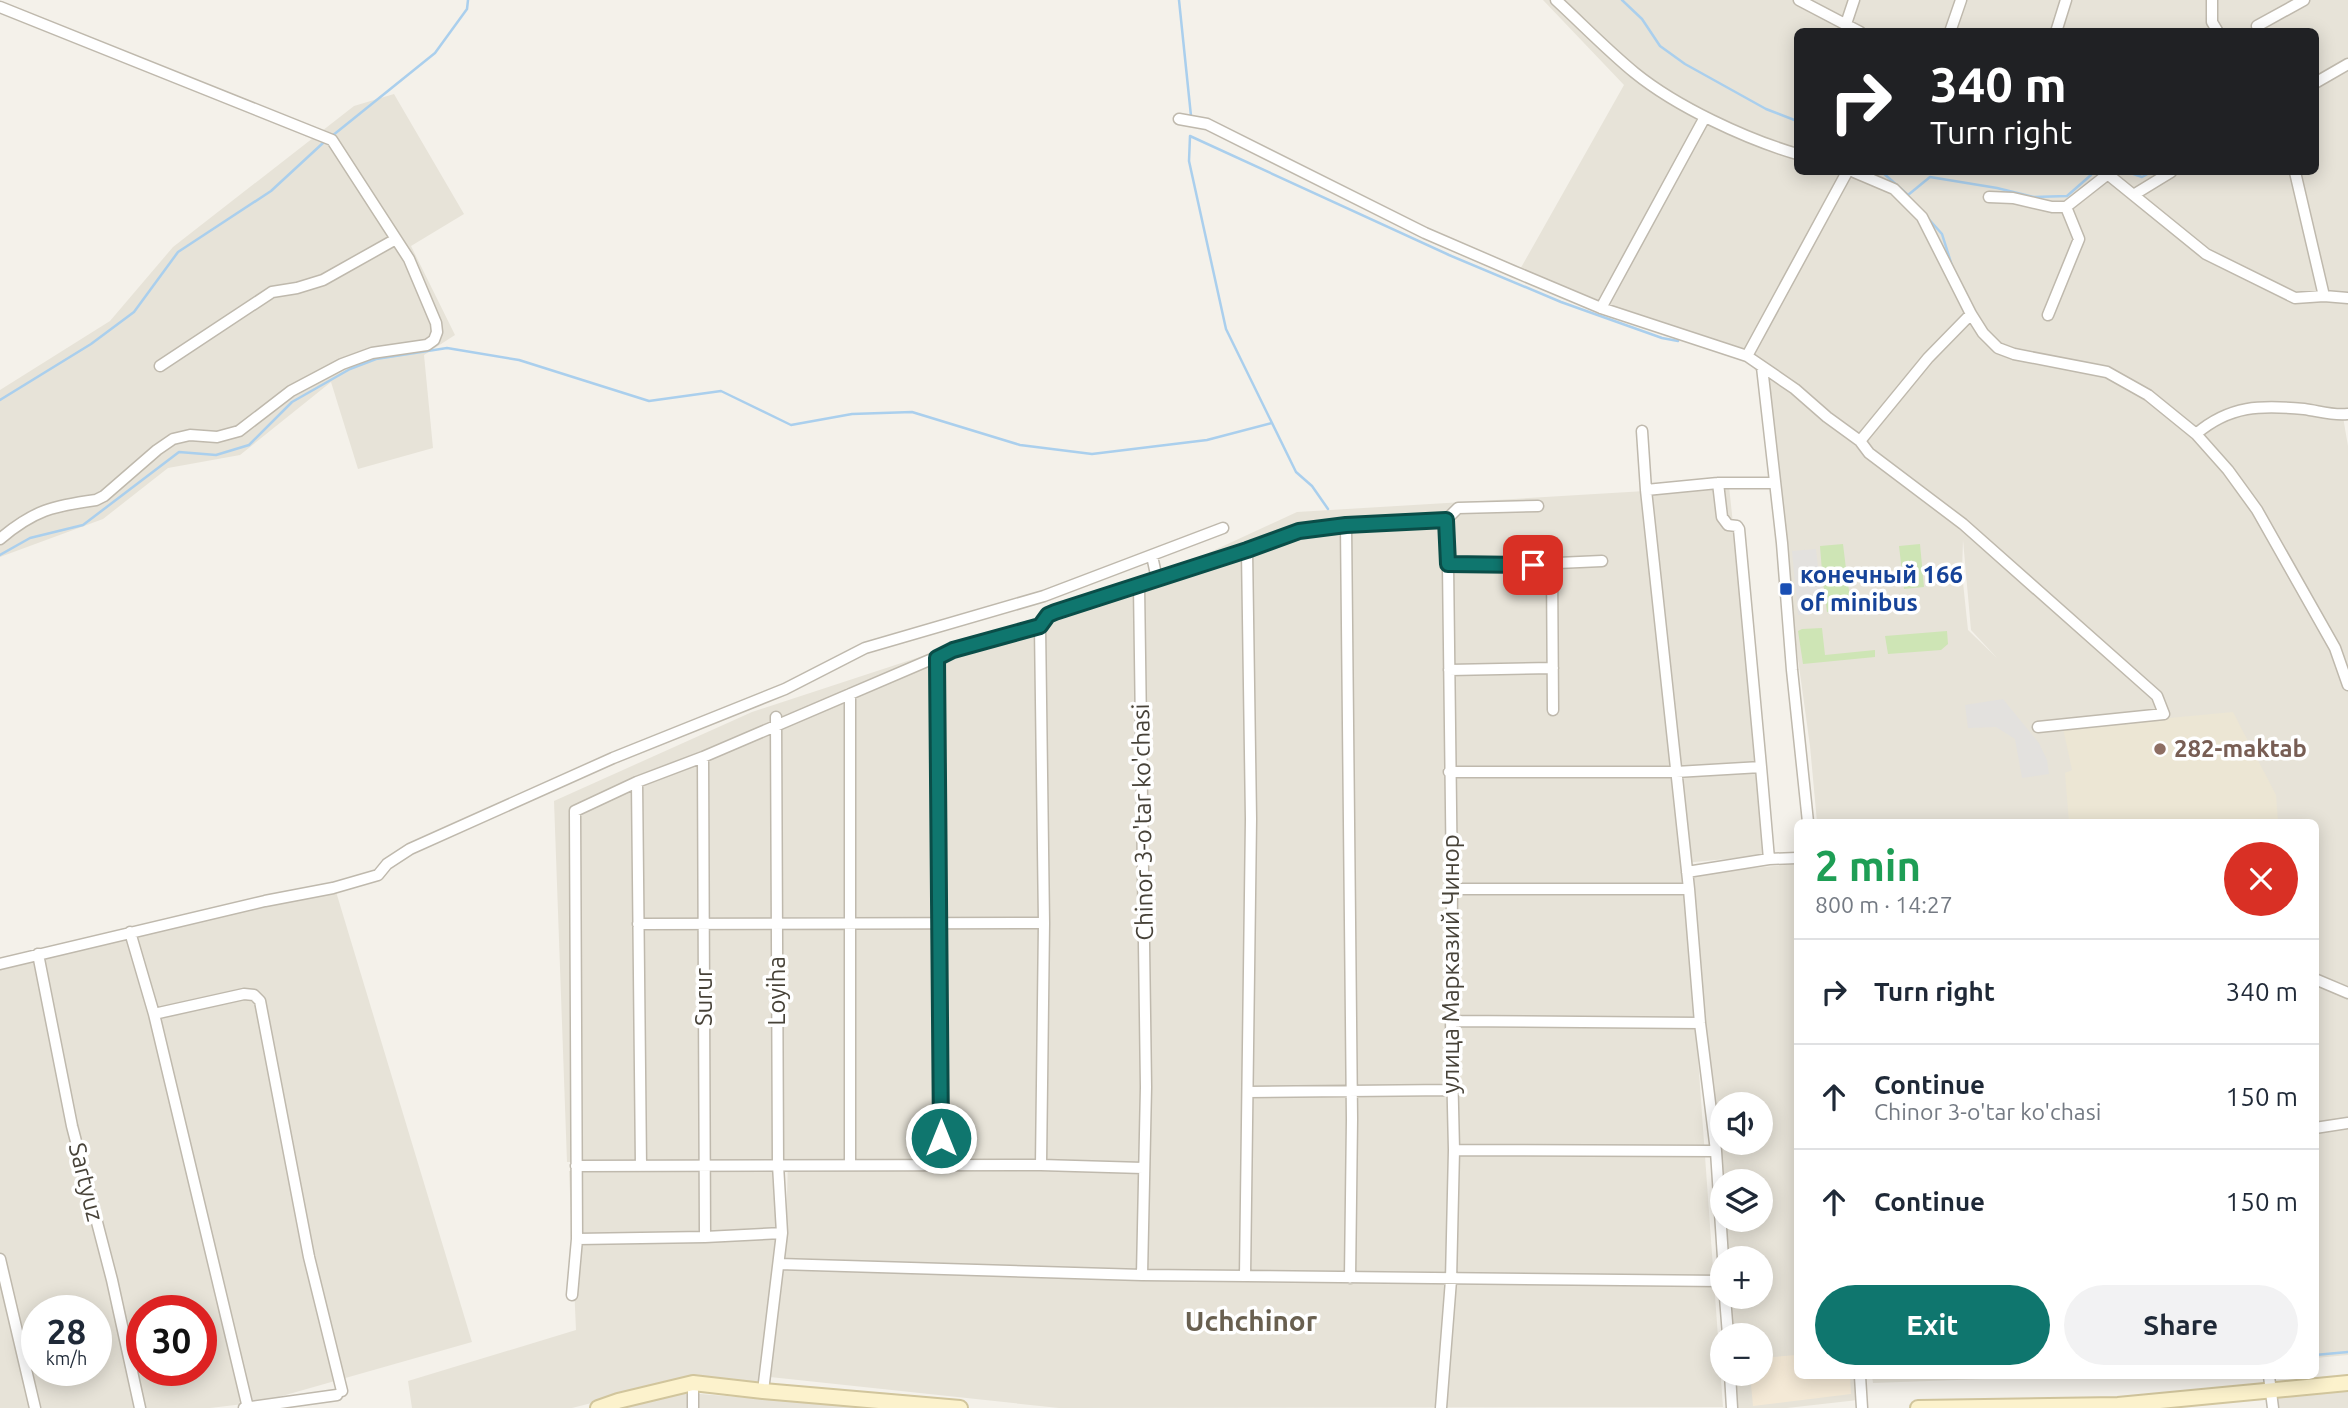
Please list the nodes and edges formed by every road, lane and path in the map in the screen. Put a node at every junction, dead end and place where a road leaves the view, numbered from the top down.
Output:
1 (1556, 0) edge
2 (1799, 0) edge
3 (1854, 0) edge
4 (1961, 0) edge
5 (2066, 0) edge
6 (2212, 0) edge
7 (2304, 0) edge
8 (0, 7) edge
9 (1846, 24) junction
10 (2257, 26) dead end
11 (1853, 28) edge
12 (1951, 28) edge
13 (2057, 28) edge
14 (2216, 28) edge
15 (2348, 64) edge
16 (2319, 81) edge
17 (1705, 117) junction
18 (1179, 120) dead end
19 (1794, 153) edge
20 (1845, 175) edge
21 (1861, 175) edge
22 (2105, 175) edge
23 (2110, 175) edge
24 (2166, 175) edge
25 (2296, 175) edge
26 (2135, 194) junction
27 (1989, 197) dead end
28 (2066, 207) junction
29 (396, 239) junction
30 (2324, 296) junction
31 (2348, 298) edge
32 (1601, 308) junction
33 (1971, 314) junction
34 (2048, 316) dead end
35 (1746, 356) junction
36 (160, 366) dead end
37 (1762, 367) junction
38 (2348, 414) edge
39 (1642, 431) dead end
40 (2196, 434) junction
41 (1860, 441) junction
42 (1718, 483) junction
43 (1774, 483) junction
44 (1646, 487) junction
45 (1538, 506) dead end
46 (1446, 520) junction
47 (1346, 525) junction
48 (1223, 528) dead end
49 (0, 539) edge
50 (1247, 550) junction
51 (1152, 555) junction
52 (1602, 561) dead end
53 (1448, 564) junction
54 (1552, 564) junction
55 (1157, 579) junction
56 (1139, 585) junction
57 (1040, 626) junction
58 (937, 658) junction
59 (1553, 668) junction
60 (1450, 670) junction
61 (2348, 685) edge
62 (850, 694) junction
63 (1553, 710) dead end
64 (776, 721) junction
65 (2038, 727) dead end
66 (703, 757) junction
67 (1761, 767) junction
68 (1449, 772) junction
69 (1676, 772) junction
70 (637, 782) junction
71 (1808, 819) edge
72 (1794, 858) edge
73 (1769, 859) junction
74 (1687, 872) junction
75 (1452, 889) junction
76 (1689, 889) junction
77 (1044, 923) junction
78 (638, 924) junction
79 (704, 924) junction
80 (777, 924) junction
81 (850, 924) junction
82 (939, 924) junction
83 (130, 932) junction
84 (38, 954) junction
85 (0, 964) edge
86 (2319, 981) edge
87 (2348, 993) edge
88 (154, 1014) junction
89 (1451, 1021) junction
90 (1700, 1023) junction
91 (1451, 1090) junction
92 (1248, 1092) junction
93 (1352, 1093) junction
94 (1710, 1103) edge
95 (2348, 1123) edge
96 (2319, 1127) edge
97 (1454, 1150) junction
98 (1710, 1151) edge
99 (1716, 1155) edge
100 (705, 1165) junction
101 (778, 1165) junction
102 (850, 1165) junction
103 (941, 1165) junction
104 (1041, 1165) junction
105 (576, 1166) junction
106 (641, 1166) junction
107 (1143, 1168) junction
108 (782, 1233) junction
109 (705, 1237) junction
110 (577, 1238) junction
111 (1722, 1246) edge
112 (0, 1259) edge
113 (779, 1264) junction
114 (1142, 1275) junction
115 (1245, 1276) junction
116 (1350, 1278) junction
117 (1451, 1280) junction
118 (1710, 1281) edge
119 (572, 1295) dead end
120 (1860, 1379) edge
121 (2269, 1379) edge
122 (693, 1383) junction
123 (2348, 1383) edge
124 (1731, 1386) edge
125 (763, 1391) junction
126 (2271, 1392) junction
127 (820, 1402) edge
128 (868, 1404) edge
129 (910, 1406) edge
130 (35, 1408) edge
131 (140, 1408) edge
132 (246, 1408) edge
133 (598, 1408) edge
134 (693, 1408) edge
135 (960, 1408) edge
136 (1441, 1408) edge
137 (1732, 1408) edge
138 (1862, 1408) edge
139 (1918, 1408) edge
140 (2273, 1408) edge

1 - 17 street
2 - 9 street
3 - 9 street
4 - 12 street
5 - 13 street
6 - 14 street
7 - 10 street
8 - 29 street
9 - 11 street
15 - 16 street
17 - 19 street
17 - 32 street
18 - 32 street
20 - 35 street
21 - 33 street
22 - 28 street
23 - 26 street
24 - 26 street
25 - 30 street
26 - 30 street
27 - 28 street
28 - 34 street
29 - 36 street
29 - 49 street
30 - 31 street
32 - 35 street
33 - 40 street
33 - 41 street
35 - 37 street
37 - 41 street
37 - 43 street
38 - 40 street
39 - 44 street
40 - 61 street
41 - 65 street
42 - 43 street
42 - 44 street
42 - 67 street
43 - 71 street
44 - 69 street
45 - 46 street
46 - 47 street
46 - 53 street, улица Марказий Чинор
47 - 50 street
47 - 93 street
48 - 51 street
50 - 55 street
50 - 92 street
51 - 55 street
51 - 83 street
52 - 54 street
53 - 54 street
53 - 60 street, улица Марказий Чинор
54 - 59 street
55 - 56 street
56 - 57 street
56 - 107 street, Chinor 3-o'tar ko'chasi
57 - 58 street
57 - 77 street
58 - 62 street
58 - 82 street
59 - 60 street
59 - 63 street
60 - 68 street, улица Марказий Чинор
62 - 64 street
62 - 81 street
64 - 66 street
64 - 80 street, Loyiha
66 - 70 street
66 - 79 street, Surur
67 - 69 street
67 - 73 street
68 - 69 street
68 - 75 street, улица Марказий Чинор
69 - 74 street
70 - 78 street
70 - 105 street
72 - 73 street
73 - 74 street
74 - 76 street
75 - 76 street
75 - 89 street, улица Марказий Чинор
76 - 90 street
77 - 82 street
77 - 104 street
78 - 79 street
78 - 106 street
79 - 80 street
79 - 100 street, Surur
80 - 81 street
80 - 101 street, Loyiha
81 - 82 street
81 - 102 street
82 - 103 street
83 - 84 street
83 - 88 street
84 - 85 street
84 - 131 street, Sartyuz
86 - 87 street
88 - 132 street
88 - 132 street
89 - 90 street
89 - 91 street, улица Марказий Чинор
90 - 94 street
91 - 93 street
91 - 97 street, улица Марказий Чинор
92 - 93 street
92 - 115 street
93 - 116 street
95 - 96 street
97 - 98 street
97 - 117 street, улица Марказий Чинор
99 - 111 street
100 - 101 street
100 - 106 street
100 - 109 street, Surur
101 - 102 street
101 - 108 street, Loyiha
102 - 103 street
103 - 104 street
104 - 107 street
105 - 106 street
105 - 110 street
107 - 114 street, Chinor 3-o'tar ko'chasi
108 - 109 street
108 - 113 street, Loyiha
109 - 110 street
110 - 119 street
112 - 130 street
113 - 114 street
113 - 125 street, Loyiha
114 - 115 street
115 - 116 street
116 - 117 street
117 - 118 street
117 - 136 street, улица Марказий Чинор
120 - 138 street
121 - 126 street
122 - 125 main road
122 - 133 main road
122 - 134 street
123 - 126 main road
124 - 137 street
125 - 127 main road
126 - 139 main road
126 - 140 street
127 - 128 main road
128 - 129 main road
129 - 135 main road

